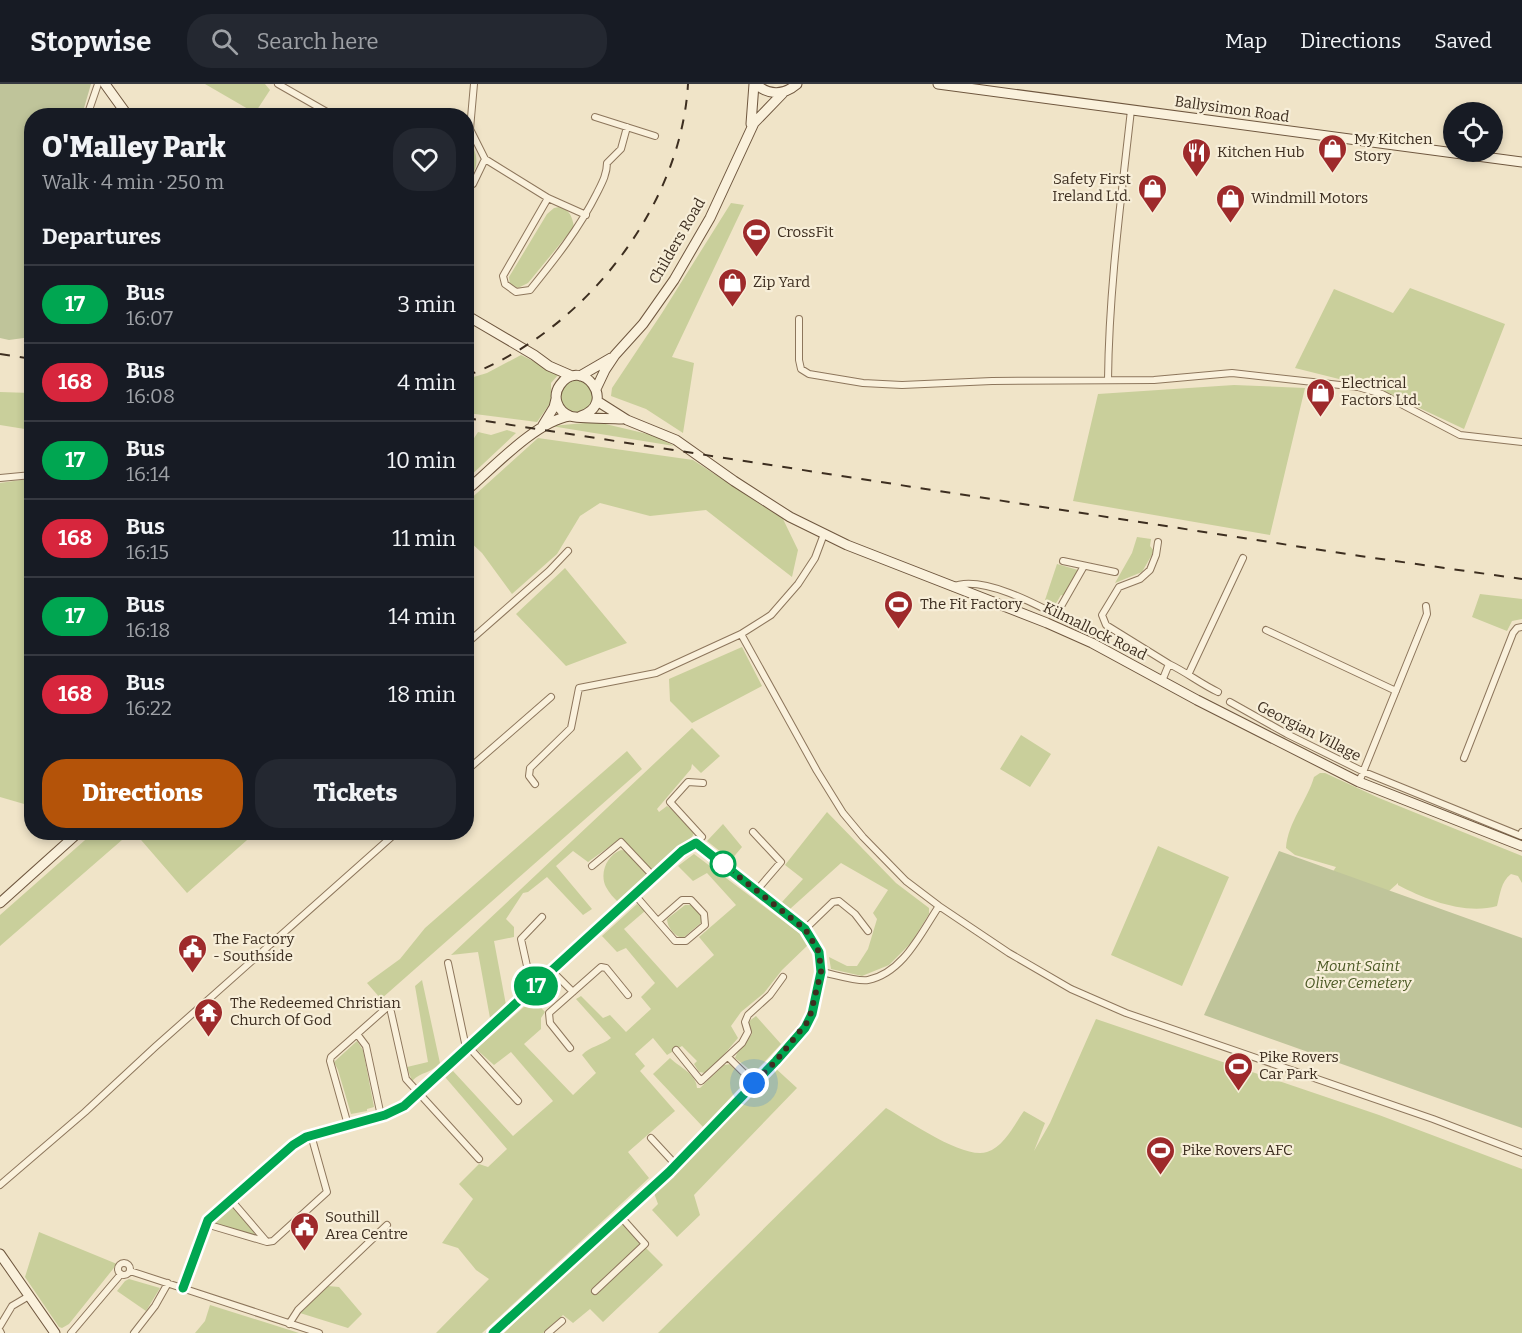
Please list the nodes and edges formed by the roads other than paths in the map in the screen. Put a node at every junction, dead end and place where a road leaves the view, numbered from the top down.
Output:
1 (98, 84) edge
2 (105, 84) edge
3 (278, 84) edge
4 (474, 84) edge
5 (755, 84) edge
6 (797, 84) edge
7 (938, 84) edge
8 (783, 93) junction
9 (90, 108) edge
10 (122, 108) edge
11 (320, 108) edge
12 (471, 108) edge
13 (1131, 110) junction
14 (595, 117) dead end
15 (627, 127) junction
16 (750, 132) junction
17 (655, 136) dead end
18 (474, 140) edge
19 (485, 159) junction
20 (1522, 162) edge
21 (474, 182) edge
22 (548, 198) junction
23 (586, 215) junction
24 (799, 318) dead end
25 (474, 320) edge
26 (615, 355) junction
27 (576, 376) junction
28 (1108, 380) junction
29 (596, 389) junction
30 (556, 399) junction
31 (597, 401) junction
32 (571, 416) junction
33 (582, 416) junction
34 (627, 420) junction
35 (541, 427) junction
36 (1522, 442) edge
37 (24, 476) edge
38 (0, 478) edge
39 (474, 484) edge
40 (824, 534) junction
41 (1158, 542) dead end
42 (568, 551) dead end
43 (1243, 558) dead end
44 (1063, 561) dead end
45 (1084, 567) junction
46 (1115, 572) dead end
47 (951, 587) junction
48 (1010, 593) junction
49 (1005, 606) junction
50 (1426, 606) dead end
51 (1056, 615) junction
52 (1522, 627) edge
53 (1081, 628) dead end
54 (1266, 630) dead end
55 (741, 634) junction
56 (474, 637) edge
57 (1169, 664) junction
58 (1189, 673) junction
59 (1162, 681) junction
60 (1396, 691) junction
61 (1218, 692) dead end
62 (551, 697) dead end
63 (1230, 702) dead end
64 (1284, 738) junction
65 (1464, 758) dead end
66 (474, 764) edge
67 (1362, 777) junction
68 (703, 783) dead end
69 (535, 784) dead end
70 (1433, 806) junction
71 (753, 832) dead end
72 (1522, 835) edge
73 (70, 840) edge
74 (388, 840) edge
75 (696, 843) junction
76 (1522, 846) edge
77 (592, 866) dead end
78 (654, 877) junction
79 (757, 890) junction
80 (635, 895) junction
81 (0, 903) edge
82 (939, 906) junction
83 (542, 917) dead end
84 (658, 921) junction
85 (805, 929) junction
86 (868, 931) dead end
87 (448, 963) dead end
88 (552, 971) junction
89 (821, 972) junction
90 (783, 977) dead end
91 (540, 982) junction
92 (573, 992) junction
93 (628, 995) dead end
94 (392, 1003) dead end
95 (392, 1012) dead end
96 (357, 1034) junction
97 (469, 1048) junction
98 (570, 1048) dead end
99 (676, 1050) dead end
100 (728, 1057) junction
101 (754, 1083) junction
102 (420, 1093) junction
103 (518, 1101) dead end
104 (381, 1116) junction
105 (348, 1125) junction
106 (311, 1136) junction
107 (651, 1138) dead end
108 (1522, 1153) edge
109 (479, 1158) dead end
110 (676, 1165) junction
111 (0, 1185) edge
112 (231, 1200) junction
113 (620, 1216) junction
114 (206, 1224) junction
115 (387, 1225) dead end
116 (267, 1242) junction
117 (0, 1254) edge
118 (130, 1271) junction
119 (121, 1274) junction
120 (168, 1283) junction
121 (183, 1288) junction
122 (595, 1290) dead end
123 (29, 1296) junction
124 (562, 1321) dead end
125 (289, 1324) junction
126 (0, 1326) edge
127 (55, 1333) edge
128 (71, 1333) edge
129 (134, 1333) edge
130 (319, 1333) edge
131 (492, 1333) edge
132 (548, 1333) edge

1 - 9 street
2 - 10 main road
3 - 11 street
4 - 12 street
5 - 8 main road
5 - 16 main road, Childers Road
6 - 8 main road, Childers Road
7 - 13 main road, Ballysimon Road
8 - 16 main road, Childers Road
13 - 20 main road, Ballysimon Road
13 - 28 street
14 - 15 street
15 - 17 street
15 - 23 street
16 - 26 main road, Childers Road
18 - 19 street
19 - 21 street
19 - 22 street
22 - 23 street
22 - 23 street
24 - 28 street
25 - 27 main road
26 - 27 main road, Childers Road
26 - 29 main road, Childers Road
27 - 29 main road
27 - 30 main road
28 - 36 street
29 - 31 main road
30 - 32 main road
30 - 35 main road
31 - 33 main road
31 - 34 main road, Kilmallock Road
32 - 33 main road
32 - 35 main road
33 - 34 main road, Kilmallock Road
34 - 40 main road, Kilmallock Road
35 - 39 main road
37 - 38 street
40 - 47 main road, Kilmallock Road
40 - 55 street
41 - 57 street
42 - 56 street
43 - 58 street
44 - 45 street
45 - 46 street
45 - 51 street
47 - 48 street
47 - 49 main road, Kilmallock Road
48 - 49 street
48 - 51 street
49 - 59 main road, Kilmallock Road
50 - 60 street, Georgian Village
51 - 53 street
52 - 65 street
54 - 60 street
55 - 69 street
55 - 82 street
57 - 58 street
57 - 59 street
58 - 61 street
59 - 64 main road, Kilmallock Road
60 - 67 street, Georgian Village
62 - 66 street
63 - 64 street, Georgian Village
64 - 67 main road, Kilmallock Road
67 - 70 main road, Kilmallock Road
68 - 75 street
70 - 72 street
70 - 76 main road, Kilmallock Road
71 - 79 street
73 - 81 main road
74 - 111 street
75 - 78 street
75 - 79 street
77 - 78 street
78 - 80 street
79 - 85 street
80 - 84 street
80 - 88 street
82 - 89 street
82 - 108 street
83 - 91 street
84 - 84 street
85 - 86 street
85 - 89 street
87 - 97 street
88 - 91 street
88 - 92 street
89 - 101 street
90 - 100 street
91 - 97 street
92 - 93 street
92 - 98 street
94 - 96 street
95 - 102 street
96 - 104 street
96 - 105 street
97 - 102 street
97 - 103 street
99 - 100 street
100 - 101 street
101 - 110 street
102 - 104 street
102 - 109 street
104 - 105 street
105 - 106 street
106 - 112 street
106 - 116 street
107 - 110 street
110 - 113 street
112 - 114 street
112 - 116 street
113 - 122 street
113 - 131 street
114 - 116 street
114 - 121 street
115 - 125 street
117 - 123 main road
118 - 119 street
118 - 119 street
118 - 120 street
119 - 128 street
120 - 121 street
120 - 129 street
121 - 125 street
123 - 126 street
123 - 127 main road
124 - 132 street
125 - 130 street

